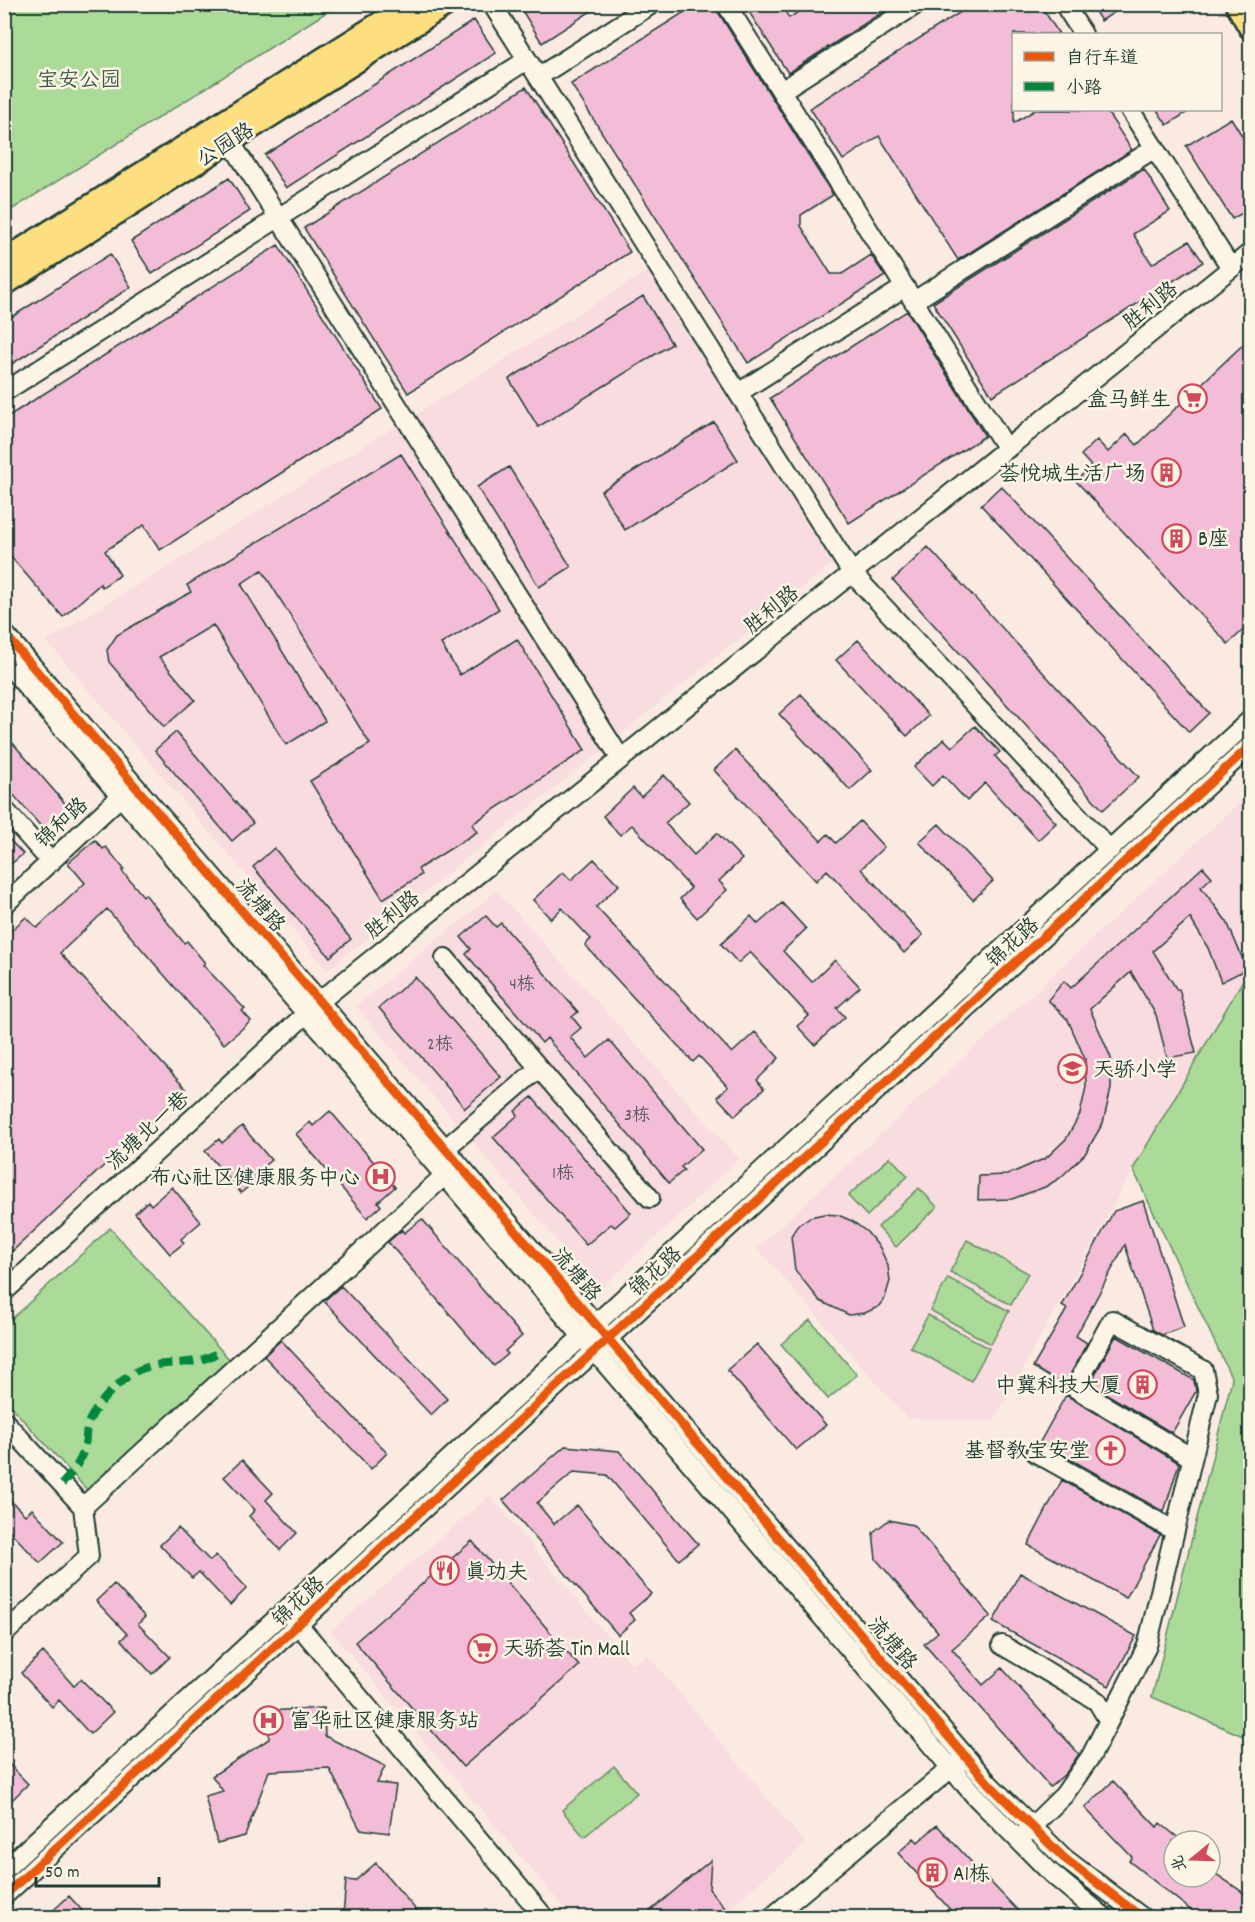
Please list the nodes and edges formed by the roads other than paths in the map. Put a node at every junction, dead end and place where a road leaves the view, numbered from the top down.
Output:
1 (411, 4) edge
2 (446, 4) edge
3 (492, 4) edge
4 (652, 4) edge
5 (726, 4) edge
6 (917, 4) edge
7 (1064, 4) edge
8 (1237, 4) edge
9 (1251, 27) edge
10 (1082, 33) edge
11 (527, 60) junction
12 (538, 77) junction
13 (781, 91) junction
14 (1131, 111) edge
15 (230, 141) junction
16 (1155, 148) junction
17 (279, 218) junction
18 (1251, 252) edge
19 (4, 261) edge
20 (1231, 268) junction
21 (4, 284) edge
22 (909, 294) junction
23 (4, 392) edge
24 (738, 393) junction
25 (1007, 449) junction
26 (852, 573) junction
27 (4, 633) edge
28 (4, 660) edge
29 (1251, 720) edge
30 (1251, 746) edge
31 (621, 759) junction
32 (121, 796) junction
33 (4, 809) edge
34 (1110, 850) junction
35 (51, 862) junction
36 (4, 906) edge
37 (445, 958) dead end
38 (313, 1007) junction
39 (539, 1068) junction
40 (446, 1148) junction
41 (445, 1175) junction
42 (650, 1198) dead end
43 (4, 1292) edge
44 (590, 1330) junction
45 (609, 1338) junction
46 (595, 1351) junction
47 (4, 1421) edge
48 (1036, 1453) dead end
49 (1192, 1458) junction
50 (84, 1507) junction
51 (1175, 1531) junction
52 (286, 1610) junction
53 (299, 1625) junction
54 (4, 1634) edge
55 (1002, 1646) dead end
56 (1109, 1721) junction
57 (965, 1756) junction
58 (951, 1768) junction
59 (1032, 1828) junction
60 (1017, 1840) junction
61 (4, 1870) edge
62 (4, 1896) edge
63 (544, 1917) edge
64 (771, 1917) edge
65 (1105, 1917) edge
66 (1143, 1917) edge

1 - 19 main road, 公园路
2 - 15 main road, 公园路
3 - 11 street
4 - 12 street
5 - 13 street
6 - 13 street
7 - 10 street
8 - 9 main road
11 - 12 street
11 - 17 street
12 - 24 street
13 - 22 street
14 - 16 street
15 - 17 street
15 - 21 main road, 公园路
16 - 20 street
16 - 22 street
17 - 23 street
17 - 31 street
18 - 20 street, 胜利路
20 - 25 street, 胜利路
22 - 24 street
22 - 25 street
24 - 26 street
25 - 26 street, 胜利路
26 - 31 street, 胜利路
26 - 34 street
27 - 38 street, 流塘路
28 - 32 street, 流塘路
29 - 34 street, 锦花路
30 - 45 street, 锦花路
31 - 38 street, 胜利路
32 - 35 street, 锦和路
32 - 38 street, 流塘路
33 - 35 street
34 - 44 street, 锦花路
35 - 36 street, 锦和路
37 - 39 street
38 - 40 street, 流塘路
38 - 41 street, 流塘路
38 - 43 street, 流塘北一巷
39 - 40 street
39 - 42 street
40 - 44 street, 流塘路
41 - 44 street, 流塘路
41 - 50 street
44 - 45 street, 流塘路
44 - 46 street, 流塘路
44 - 52 street, 锦花路
45 - 46 street, 锦花路
45 - 57 street, 流塘路
46 - 53 street, 锦花路
46 - 58 street, 流塘路
47 - 50 street
48 - 51 street
49 - 49 street
49 - 51 street
50 - 54 street
51 - 56 street
52 - 53 street
52 - 61 street, 锦花路
53 - 62 street, 锦花路
53 - 63 street
55 - 56 street
56 - 59 street
57 - 58 street
57 - 59 street, 流塘路
58 - 60 street, 流塘路
58 - 64 street
59 - 60 street
59 - 66 street, 流塘路
60 - 65 street, 流塘路

